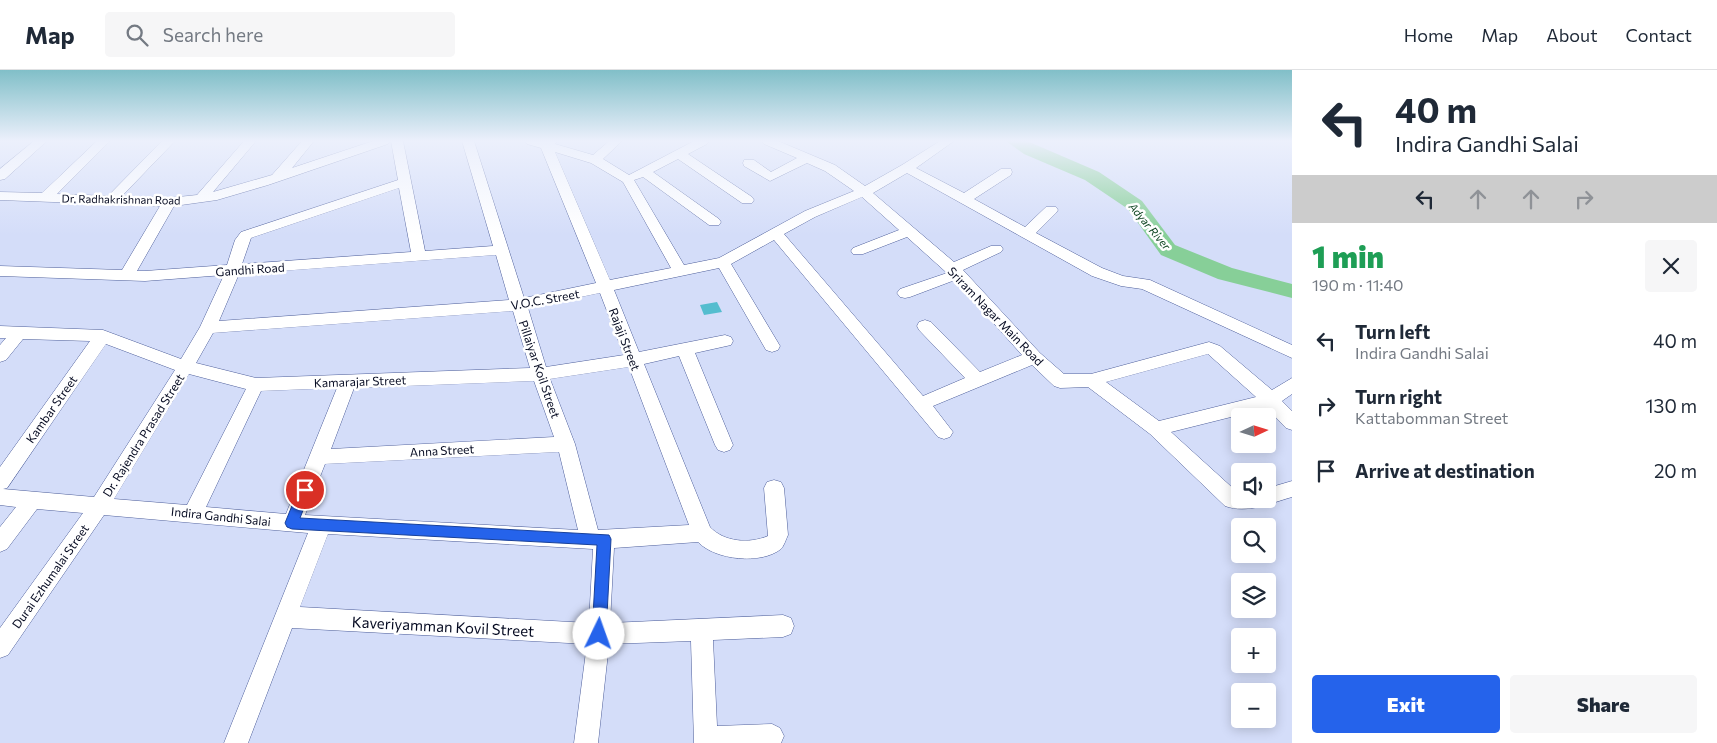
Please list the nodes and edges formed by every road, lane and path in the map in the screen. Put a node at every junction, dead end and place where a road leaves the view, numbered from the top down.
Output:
1 (71, 172) edge
2 (138, 172) edge
3 (223, 172) edge
4 (281, 172) edge
5 (290, 172) edge
6 (403, 172) edge
7 (477, 172) edge
8 (556, 172) edge
9 (615, 172) edge
10 (641, 172) edge
11 (646, 172) edge
12 (707, 172) edge
13 (763, 172) edge
14 (779, 172) edge
15 (836, 172) edge
16 (899, 172) edge
17 (915, 172) edge
18 (1006, 172) dead end
19 (277, 177) junction
20 (628, 180) junction
21 (405, 182) junction
22 (864, 192) junction
23 (0, 196) edge
24 (45, 198) junction
25 (201, 198) junction
26 (964, 199) junction
27 (111, 200) junction
28 (747, 200) dead end
29 (169, 202) junction
30 (1051, 210) dead end
31 (714, 222) dead end
32 (775, 232) junction
33 (908, 232) junction
34 (1026, 234) junction
35 (996, 249) dead end
36 (500, 250) junction
37 (858, 251) dead end
38 (419, 256) junction
39 (723, 262) junction
40 (0, 271) edge
41 (233, 271) junction
42 (955, 271) junction
43 (681, 272) junction
44 (127, 275) junction
45 (606, 288) junction
46 (905, 293) dead end
47 (518, 305) junction
48 (925, 326) dead end
49 (208, 328) junction
50 (0, 332) edge
51 (18, 334) junction
52 (103, 336) junction
53 (725, 341) dead end
54 (772, 346) dead end
55 (685, 350) junction
56 (1292, 352) edge
57 (0, 356) edge
58 (1034, 357) junction
59 (633, 360) junction
60 (186, 367) junction
61 (540, 374) junction
62 (978, 380) junction
63 (1091, 380) junction
64 (348, 382) junction
65 (256, 385) junction
66 (1292, 385) edge
67 (1271, 400) junction
68 (921, 404) junction
69 (1292, 423) edge
70 (1156, 429) junction
71 (944, 432) dead end
72 (566, 444) junction
73 (724, 446) dead end
74 (318, 457) junction
75 (0, 482) edge
76 (774, 488) dead end
77 (1292, 489) edge
78 (1276, 494) edge
79 (0, 497) edge
80 (1231, 499) edge
81 (32, 501) junction
82 (100, 504) junction
83 (194, 513) junction
84 (292, 523) junction
85 (321, 525) junction
86 (702, 533) junction
87 (598, 540) junction
88 (0, 543) edge
89 (286, 617) junction
90 (783, 626) dead end
91 (702, 628) junction
92 (599, 634) junction
93 (0, 647) edge
94 (772, 736) dead end
95 (706, 740) edge
96 (236, 743) edge
97 (586, 743) edge

1 - 24 street
2 - 27 street
3 - 25 street
4 - 19 street
5 - 19 street, Dr. Radhakrishnan Road
6 - 21 street
7 - 36 street, Pillaiyar Koil Street
8 - 45 street, Rajaji Street
9 - 20 street
10 - 20 street
11 - 31 street
12 - 28 street
13 - 14 street
15 - 22 street, Sriram Nagar Main Road
16 - 22 street, V.O.C. Street
17 - 26 street
18 - 26 street
19 - 25 street, Dr. Radhakrishnan Road
20 - 43 street
21 - 38 street
21 - 41 street, Dr. Rajendra Prasad Street
22 - 32 street, V.O.C. Street
22 - 33 street, Sriram Nagar Main Road
23 - 24 street, Dr. Radhakrishnan Road
24 - 27 street, Dr. Radhakrishnan Road
25 - 29 street, Dr. Radhakrishnan Road
26 - 34 street
27 - 29 street, Dr. Radhakrishnan Road
29 - 44 street
30 - 34 street
32 - 39 street, V.O.C. Street
32 - 68 street
33 - 37 street
33 - 42 street, Sriram Nagar Main Road
34 - 56 street
35 - 42 street
36 - 38 street, Gandhi Road
36 - 47 street, Pillaiyar Koil Street
38 - 41 street, Gandhi Road
39 - 43 street, V.O.C. Street
39 - 54 street
40 - 44 street, Gandhi Road
41 - 44 street, Gandhi Road
41 - 49 street, Dr. Rajendra Prasad Street
42 - 46 street
42 - 58 street, Sriram Nagar Main Road
43 - 45 street, V.O.C. Street
45 - 47 street, V.O.C. Street
45 - 59 street, Rajaji Street
47 - 49 street, V.O.C. Street
47 - 61 street, Pillaiyar Koil Street
48 - 62 street
49 - 60 street, Dr. Rajendra Prasad Street
50 - 51 street, Kamarajar Street
51 - 52 street, Kamarajar Street
51 - 57 street
52 - 60 street, Kamarajar Street
52 - 75 street, Kambar Street
53 - 55 street, Kamarajar Street
55 - 59 street, Kamarajar Street
55 - 73 street
58 - 62 street
58 - 63 street, Sriram Nagar Main Road
59 - 61 street, Kamarajar Street
59 - 86 street, Rajaji Street
60 - 65 street, Kamarajar Street
60 - 82 street, Dr. Rajendra Prasad Street
61 - 64 street, Kamarajar Street
61 - 72 street, Pillaiyar Koil Street
62 - 68 street
63 - 67 street
63 - 70 street
64 - 65 street, Kamarajar Street
64 - 74 street
65 - 83 street
66 - 67 street
67 - 69 street
67 - 70 street
68 - 71 street
70 - 80 street
72 - 74 street, Anna Street
72 - 87 street, Pillaiyar Koil Street
74 - 84 street
76 - 86 street
77 - 78 street
79 - 81 street, Indira Gandhi Salai
81 - 82 street, Indira Gandhi Salai
81 - 88 street
82 - 83 street, Indira Gandhi Salai
82 - 93 street, Durai Ezhumalai Street
83 - 84 street, Indira Gandhi Salai
84 - 85 street, Indira Gandhi Salai
85 - 87 street, Indira Gandhi Salai
85 - 89 street
86 - 87 street, Indira Gandhi Salai
87 - 92 street, Pillaiyar Koil Street
89 - 92 street, Kaveriyamman Kovil Street
89 - 96 street
90 - 91 street, Kaveriyamman Kovil Street
91 - 92 street, Kaveriyamman Kovil Street
91 - 95 street
92 - 97 street, Pillaiyar Koil Street
94 - 95 street

